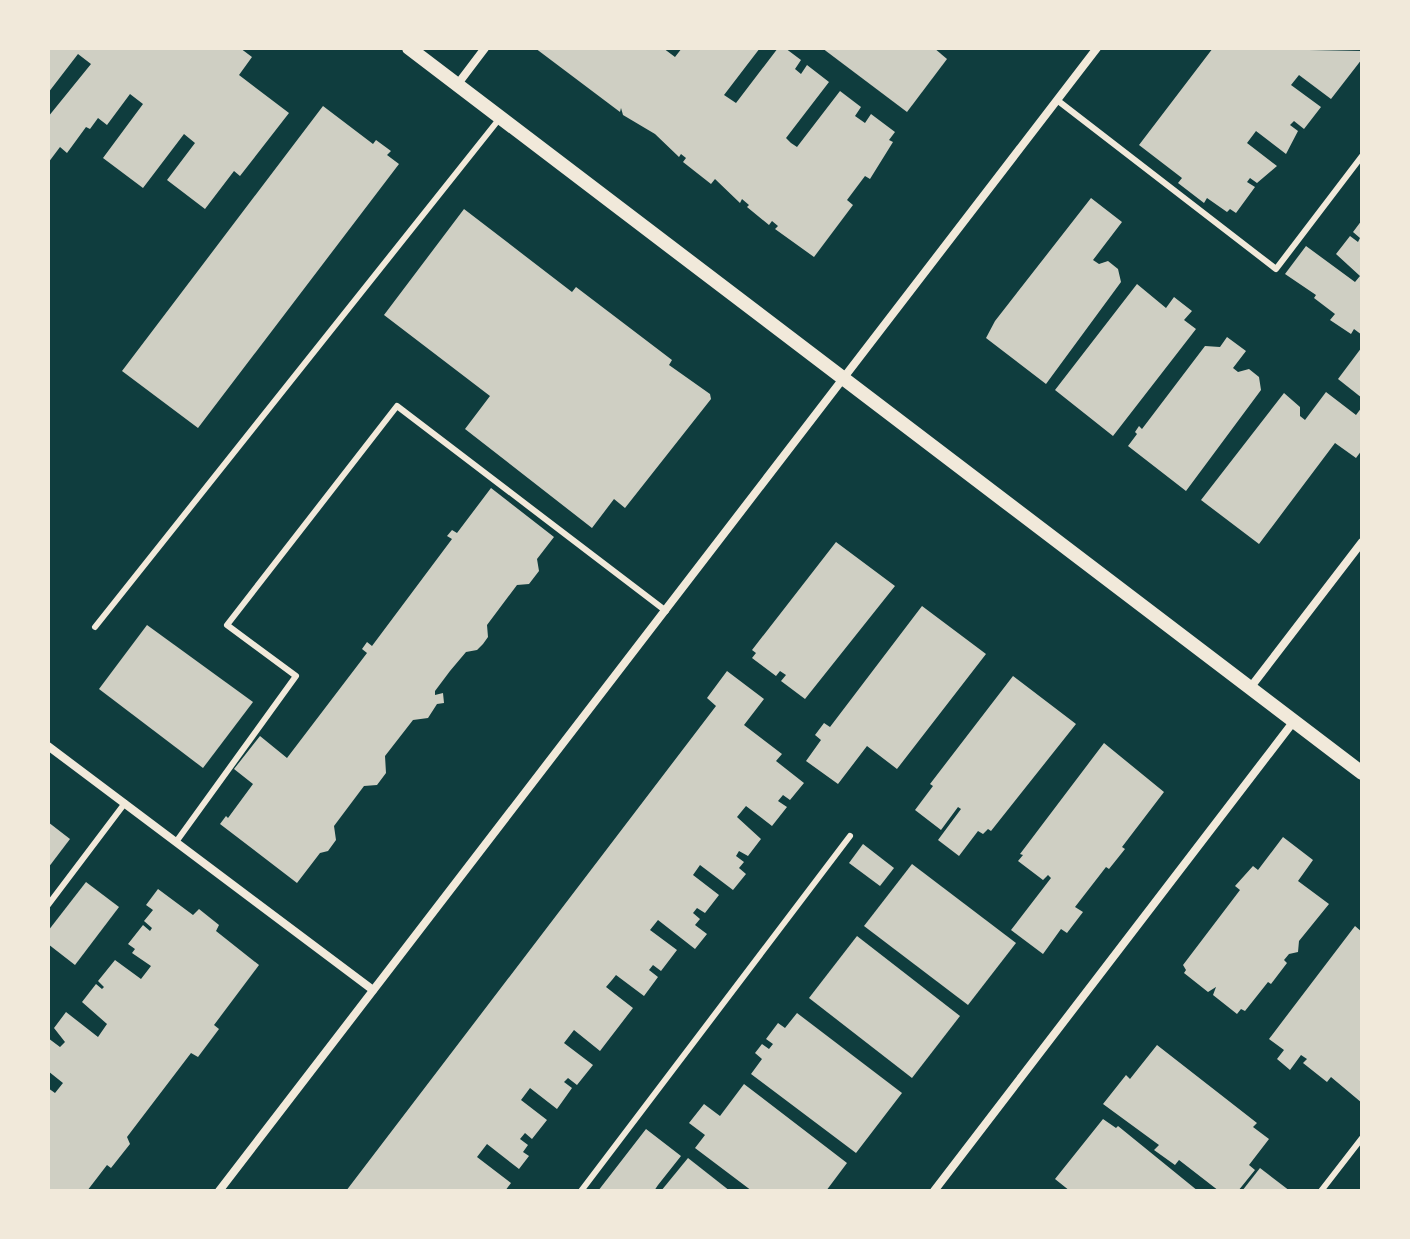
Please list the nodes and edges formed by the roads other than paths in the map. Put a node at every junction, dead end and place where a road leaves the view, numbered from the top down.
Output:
1 (409, 48) edge
2 (485, 48) edge
3 (1097, 48) edge
4 (456, 85) junction
5 (1057, 100) junction
6 (500, 118) junction
7 (1362, 156) edge
8 (844, 380) junction
9 (1362, 542) edge
10 (666, 611) junction
11 (95, 627) dead end
12 (1250, 688) junction
13 (1294, 721) junction
14 (48, 746) edge
15 (1362, 773) edge
16 (125, 803) junction
17 (850, 836) dead end
18 (176, 842) junction
19 (48, 905) edge
20 (373, 990) junction
21 (1362, 1138) edge
22 (219, 1191) edge
23 (581, 1191) edge
24 (934, 1191) edge
25 (1321, 1191) edge

1 - 4 street
2 - 4 street
3 - 5 street
4 - 6 street
5 - 7 lane
5 - 8 street
6 - 8 street
6 - 11 lane
8 - 10 street
8 - 12 street
9 - 12 street
10 - 18 lane
10 - 20 street
12 - 13 street
13 - 15 street
13 - 24 street
14 - 16 street
16 - 18 street
16 - 19 lane
17 - 23 lane
18 - 20 street
20 - 22 street
21 - 25 lane

